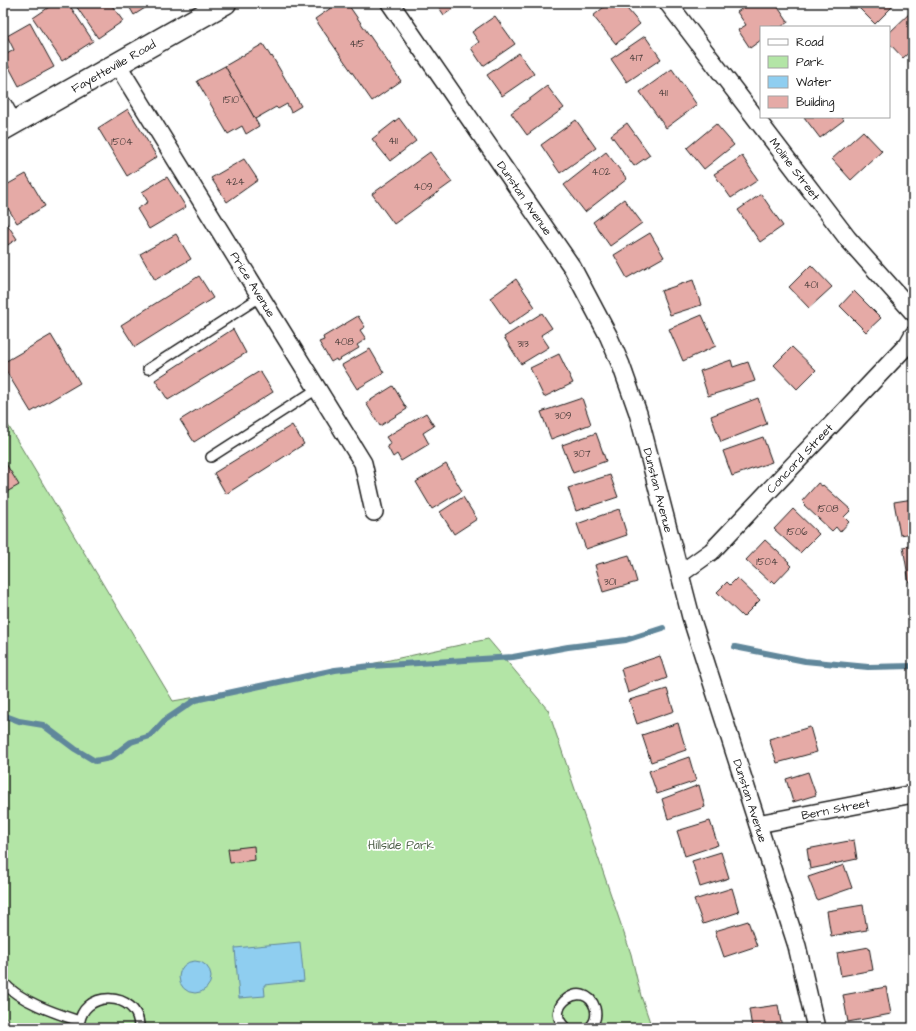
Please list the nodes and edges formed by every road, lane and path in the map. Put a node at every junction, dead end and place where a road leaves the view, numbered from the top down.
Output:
1 (225, 3) edge
2 (390, 3) edge
3 (668, 3) edge
4 (116, 64) junction
5 (6, 119) edge
6 (260, 297) junction
7 (913, 312) edge
8 (913, 335) edge
9 (148, 369) dead end
10 (317, 389) junction
11 (211, 457) dead end
12 (374, 512) dead end
13 (680, 574) junction
14 (913, 794) edge
15 (758, 824) junction
16 (3, 982) edge
17 (79, 1025) edge
18 (592, 1027) edge
19 (139, 1028) edge
20 (566, 1028) edge
21 (816, 1028) edge

1 - 4 main road, Fayetteville Road
2 - 13 street, Dunstan Avenue
3 - 7 street, Moline Street
4 - 5 main road, Fayetteville Road
4 - 6 street, Price Avenue
6 - 9 lane
6 - 10 street, Price Avenue
8 - 13 street, Concord Street
10 - 11 lane
10 - 12 street, Price Avenue
13 - 15 street, Dunstan Avenue
14 - 15 street, Bern Street
15 - 21 street, Dunstan Avenue
16 - 17 lane
17 - 19 lane
18 - 20 lane

